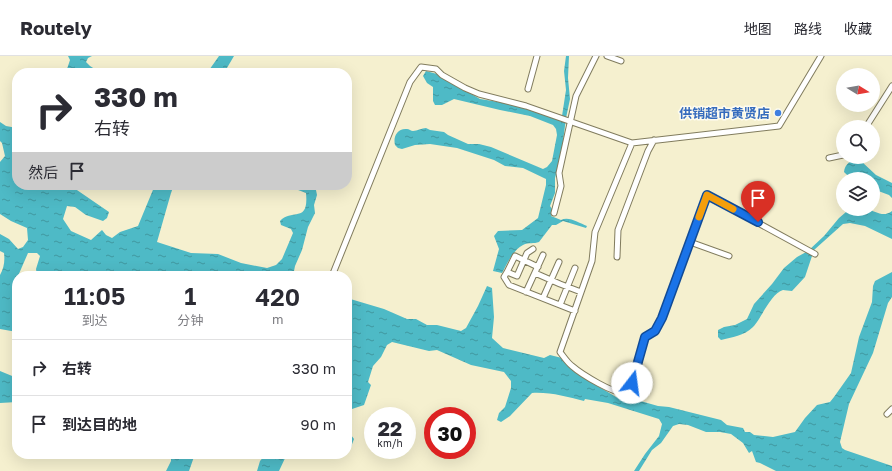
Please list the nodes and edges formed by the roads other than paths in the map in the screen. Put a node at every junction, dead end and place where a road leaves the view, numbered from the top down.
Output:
1 (537, 56) edge
2 (596, 56) edge
3 (607, 56) edge
4 (821, 56) edge
5 (621, 61) dead end
6 (892, 86) edge
7 (528, 89) dead end
8 (870, 120) edge
9 (569, 121) junction
10 (654, 140) junction
11 (632, 142) junction
12 (836, 156) edge
13 (829, 158) dead end
14 (554, 214) dead end
15 (690, 242) junction
16 (533, 249) dead end
17 (814, 254) dead end
18 (543, 255) dead end
19 (617, 256) dead end
20 (729, 256) dead end
21 (524, 260) junction
22 (559, 262) dead end
23 (538, 267) junction
24 (575, 268) dead end
25 (334, 271) edge
26 (507, 272) junction
27 (535, 273) junction
28 (551, 280) junction
29 (567, 287) junction
30 (526, 292) junction
31 (582, 292) junction
32 (543, 298) junction
33 (560, 305) junction
34 (575, 311) junction
35 (892, 409) edge
36 (887, 414) dead end

1 - 7 street
2 - 9 street
3 - 5 street
4 - 10 street
6 - 8 street
9 - 11 street
9 - 14 street
9 - 25 street
10 - 11 street
10 - 19 street
11 - 31 street
12 - 13 street
15 - 17 street
15 - 20 street
15 - 34 street
16 - 21 street
18 - 23 street
21 - 23 street
21 - 26 street
21 - 26 street
22 - 28 street
23 - 27 street
24 - 29 street
26 - 30 street
27 - 28 street
27 - 30 street
28 - 29 street
28 - 32 street
29 - 31 street
29 - 33 street
30 - 32 street
31 - 34 street
32 - 33 street
33 - 34 street
35 - 36 street

